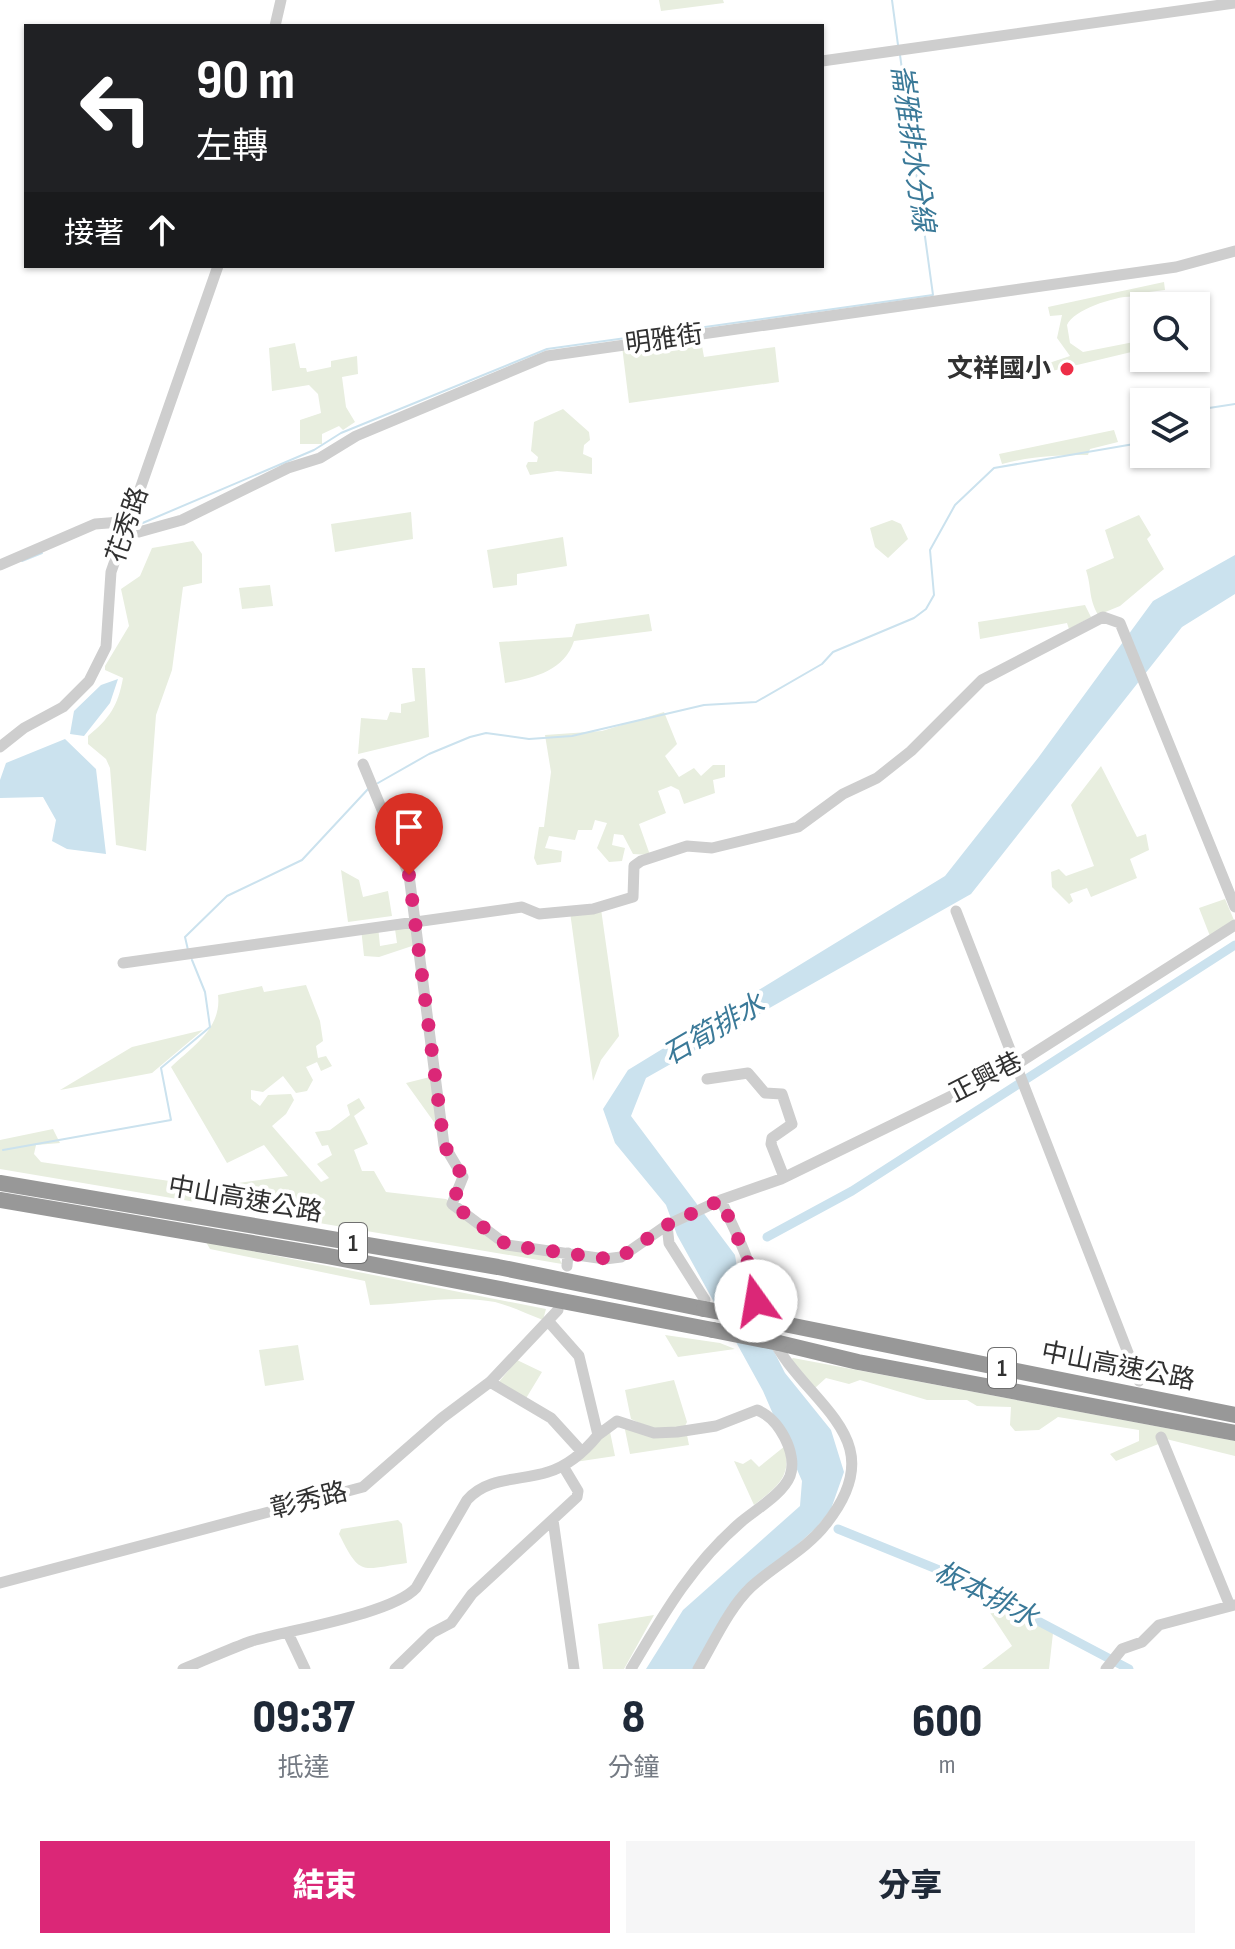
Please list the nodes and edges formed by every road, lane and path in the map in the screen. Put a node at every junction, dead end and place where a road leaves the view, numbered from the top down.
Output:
1 (281, 0) edge
2 (1235, 3) edge
3 (275, 24) edge
4 (824, 61) edge
5 (1235, 251) edge
6 (217, 268) edge
7 (125, 526) junction
8 (0, 565) edge
9 (0, 747) edge
10 (363, 764) dead end
11 (1235, 907) edge
12 (956, 911) dead end
13 (415, 920) junction
14 (1235, 925) edge
15 (123, 963) dead end
16 (1017, 1064) junction
17 (707, 1079) dead end
18 (784, 1177) junction
19 (0, 1183) edge
20 (0, 1200) edge
21 (721, 1200) junction
22 (667, 1225) junction
23 (705, 1304) junction
24 (558, 1310) dead end
25 (549, 1322) junction
26 (1139, 1381) dead end
27 (490, 1382) junction
28 (1235, 1415) edge
29 (1235, 1433) edge
30 (598, 1435) junction
31 (1161, 1437) dead end
32 (582, 1452) junction
33 (563, 1466) junction
34 (553, 1520) junction
35 (0, 1583) edge
36 (1232, 1605) edge
37 (288, 1633) junction
38 (1107, 1667) edge
39 (183, 1669) edge
40 (305, 1669) edge
41 (395, 1669) edge
42 (574, 1669) edge
43 (631, 1669) edge
44 (698, 1669) edge

1 - 3 street
2 - 4 street
5 - 7 street, 明雅街
6 - 7 street, 花秀路
7 - 8 street, 明雅街
7 - 9 street, 花秀路
10 - 13 street
11 - 13 street
12 - 16 street
13 - 15 street
13 - 22 street, 正興巷
14 - 16 street, 正興巷
16 - 18 street, 正興巷
16 - 26 street
17 - 18 street
18 - 21 street, 正興巷
19 - 23 highway, 中山高速公路 / 1
20 - 29 highway, 中山高速公路 / 1, bridge
21 - 22 street, 正興巷
21 - 44 street
22 - 23 street
23 - 28 highway, 中山高速公路 / 1, bridge
24 - 25 street, 彰秀路
25 - 27 street, 彰秀路
25 - 30 street
27 - 32 street
27 - 35 street, 彰秀路
30 - 32 street
30 - 43 street
31 - 36 street
32 - 33 street
33 - 34 street
33 - 37 street
34 - 41 street
34 - 42 street
36 - 38 street
37 - 39 street
37 - 40 street

